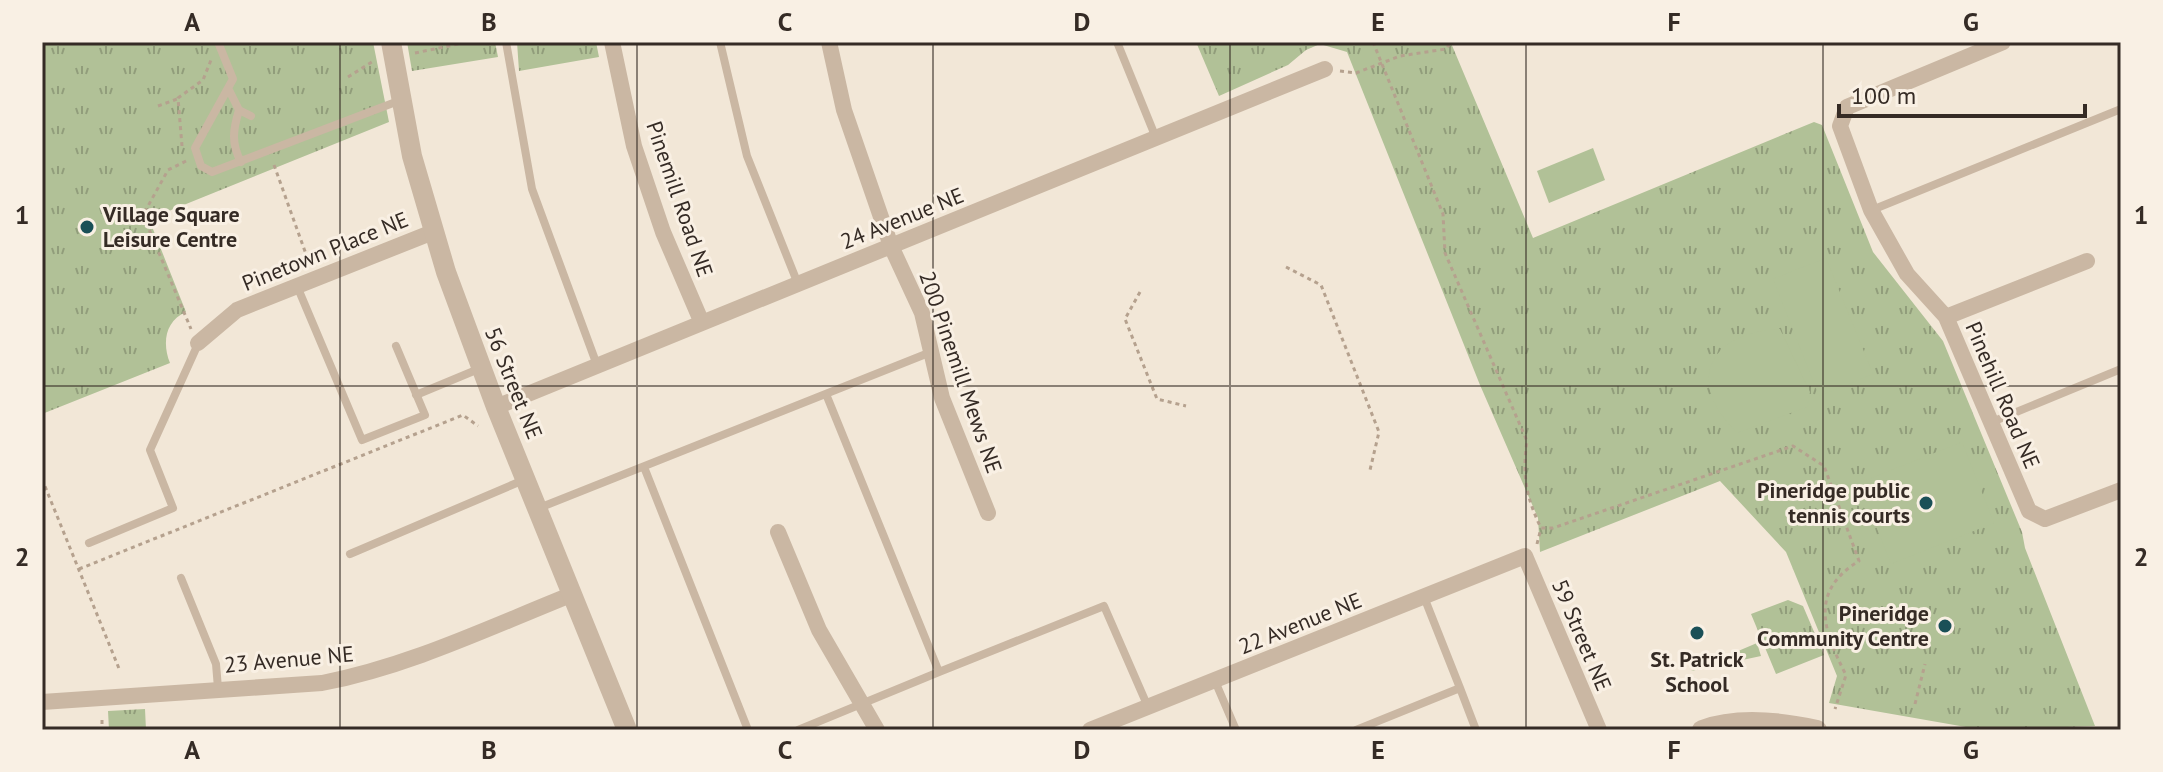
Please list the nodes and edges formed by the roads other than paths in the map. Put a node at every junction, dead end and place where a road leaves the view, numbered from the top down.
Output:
1 (218, 42) edge
2 (391, 42) edge
3 (506, 42) edge
4 (612, 42) edge
5 (720, 42) edge
6 (829, 42) edge
7 (1117, 42) edge
8 (2003, 42) edge
9 (1325, 69) road end
10 (228, 88) junction
11 (401, 99) junction
12 (2121, 109) edge
13 (239, 110) junction
14 (251, 116) dead end
15 (1156, 138) junction
16 (241, 162) junction
17 (1871, 210) junction
18 (433, 232) junction
19 (891, 246) junction
20 (2087, 261) dead end
21 (798, 284) junction
22 (297, 285) junction
23 (1946, 317) junction
24 (702, 323) junction
25 (198, 343) joint
26 (396, 346) dead end
27 (933, 351) junction
28 (597, 365) junction
29 (481, 368) junction
30 (2121, 369) edge
31 (826, 394) junction
32 (416, 395) junction
33 (496, 407) junction
34 (1992, 422) junction
35 (644, 467) junction
36 (527, 479) junction
37 (2121, 490) edge
38 (538, 508) junction
39 (988, 513) dead end
40 (778, 532) dead end
41 (89, 543) dead end
42 (350, 554) dead end
43 (1525, 556) joint
44 (181, 578) dead end
45 (573, 594) junction
46 (1424, 597) junction
47 (939, 672) junction
48 (1215, 681) junction
49 (218, 688) junction
50 (1460, 688) junction
51 (42, 702) edge
52 (861, 704) junction
53 (1148, 707) junction
54 (627, 730) edge
55 (748, 730) edge
56 (798, 730) edge
57 (877, 730) edge
58 (1090, 730) edge
59 (1236, 730) edge
60 (1356, 730) edge
61 (1476, 730) edge
62 (1599, 730) edge
63 (1702, 730) edge
64 (1817, 730) edge

1 - 10 lane
2 - 11 street, 56 Street NE
3 - 28 lane
4 - 24 street, Pinemill Road NE
5 - 21 lane
6 - 19 street, 200 Pinemill Mews NE
7 - 15 lane
8 - 17 street, Pinehill Road NE
9 - 15 street, 24 Avenue NE
10 - 13 lane
10 - 16 lane
11 - 16 lane
11 - 18 street, 56 Street NE
12 - 17 lane
13 - 14 lane
13 - 16 lane
15 - 19 street, 24 Avenue NE
17 - 23 street, Pinehill Road NE
18 - 22 street, Pinetown Place NE
18 - 29 street, 56 Street NE
19 - 21 street, 24 Avenue NE
19 - 27 street, 200 Pinemill Mews NE
20 - 23 street
21 - 24 street, 24 Avenue NE
22 - 25 street, Pinetown Place NE
22 - 32 lane
23 - 34 street, Pinehill Road NE
24 - 28 street, 24 Avenue NE
25 - 41 lane
26 - 32 lane
27 - 31 lane
27 - 39 street, 200 Pinemill Mews NE
28 - 33 street, 24 Avenue NE
29 - 32 lane
29 - 33 street, 56 Street NE
30 - 34 lane
31 - 35 lane
31 - 47 lane
33 - 36 street, 56 Street NE
34 - 37 street, Pinehill Road NE
35 - 38 lane
35 - 55 lane
36 - 38 street, 56 Street NE
36 - 42 lane
38 - 45 street, 56 Street NE
40 - 52 street
43 - 46 street, 22 Avenue NE
43 - 62 street, 59 Street NE
44 - 49 lane
45 - 49 street, 23 Avenue NE
45 - 54 street, 56 Street NE
46 - 48 street, 22 Avenue NE
46 - 50 lane
47 - 52 lane
47 - 53 lane
48 - 53 street, 22 Avenue NE
48 - 59 lane
49 - 51 street, 23 Avenue NE
50 - 60 lane
50 - 61 lane
52 - 56 lane
52 - 57 street
53 - 58 street, 22 Avenue NE
63 - 64 street

